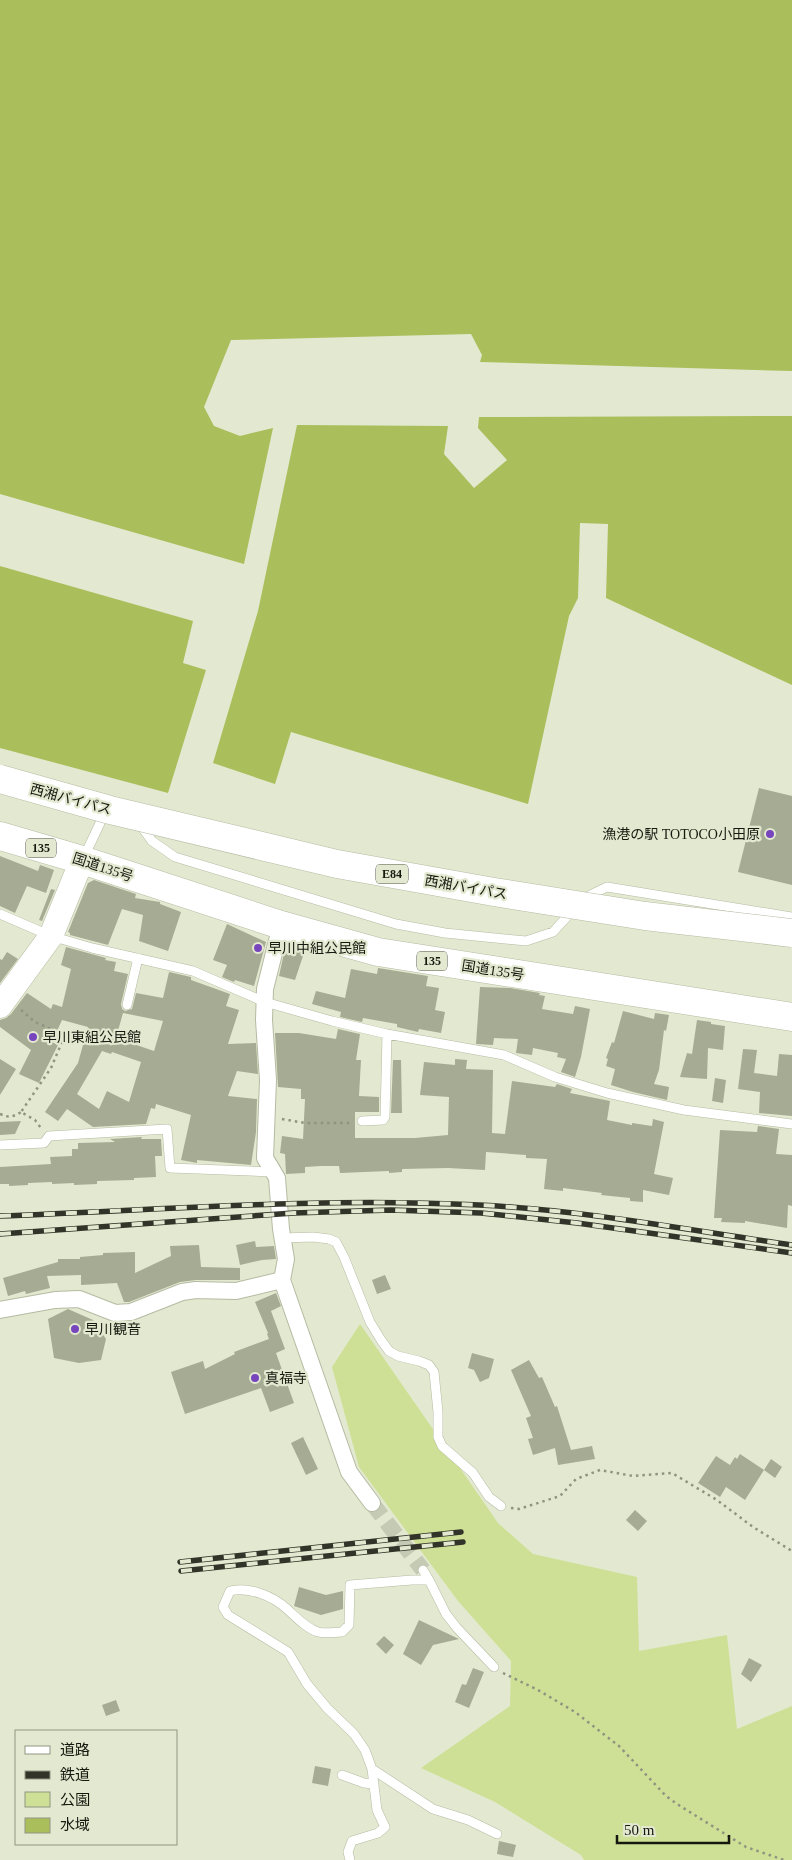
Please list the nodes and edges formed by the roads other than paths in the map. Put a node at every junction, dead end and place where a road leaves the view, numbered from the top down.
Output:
1 (0, 779) edge
2 (0, 789) edge
3 (0, 836) edge
4 (82, 860) junction
5 (0, 914) edge
6 (792, 917) edge
7 (281, 925) junction
8 (792, 933) edge
9 (51, 936) junction
10 (792, 941) edge
11 (138, 958) junction
12 (3, 1002) edge
13 (265, 1002) junction
14 (127, 1005) dead end
15 (792, 1017) edge
16 (387, 1034) junction
17 (362, 1121) road end
18 (792, 1124) edge
19 (0, 1145) edge
20 (273, 1172) junction
21 (283, 1238) junction
22 (282, 1280) junction
23 (0, 1310) edge
24 (372, 1503) tunnel mouth
25 (501, 1506) road end
26 (423, 1570) tunnel mouth
27 (429, 1580) junction
28 (494, 1667) road end
29 (372, 1769) junction
30 (342, 1775) dead end
31 (374, 1784) junction
32 (497, 1834) dead end
33 (350, 1860) edge

1 - 8 highway, 西湘バイパス / E84, bridge
2 - 10 highway, 西湘バイパス / E84
3 - 4 highway, 国道135号 / 135
4 - 6 lane
4 - 7 highway, 国道135号 / 135
4 - 9 main road
5 - 9 lane
7 - 13 street
7 - 15 highway, 国道135号 / 135
9 - 11 lane
9 - 12 main road
11 - 13 lane
11 - 14 lane
13 - 16 lane
13 - 20 street
16 - 17 lane
16 - 18 lane
19 - 20 lane
20 - 21 street
21 - 22 street
21 - 25 lane
22 - 23 street
22 - 24 street
26 - 27 lane
27 - 28 lane
27 - 29 lane
29 - 31 lane
29 - 32 lane
30 - 31 lane
31 - 33 lane

